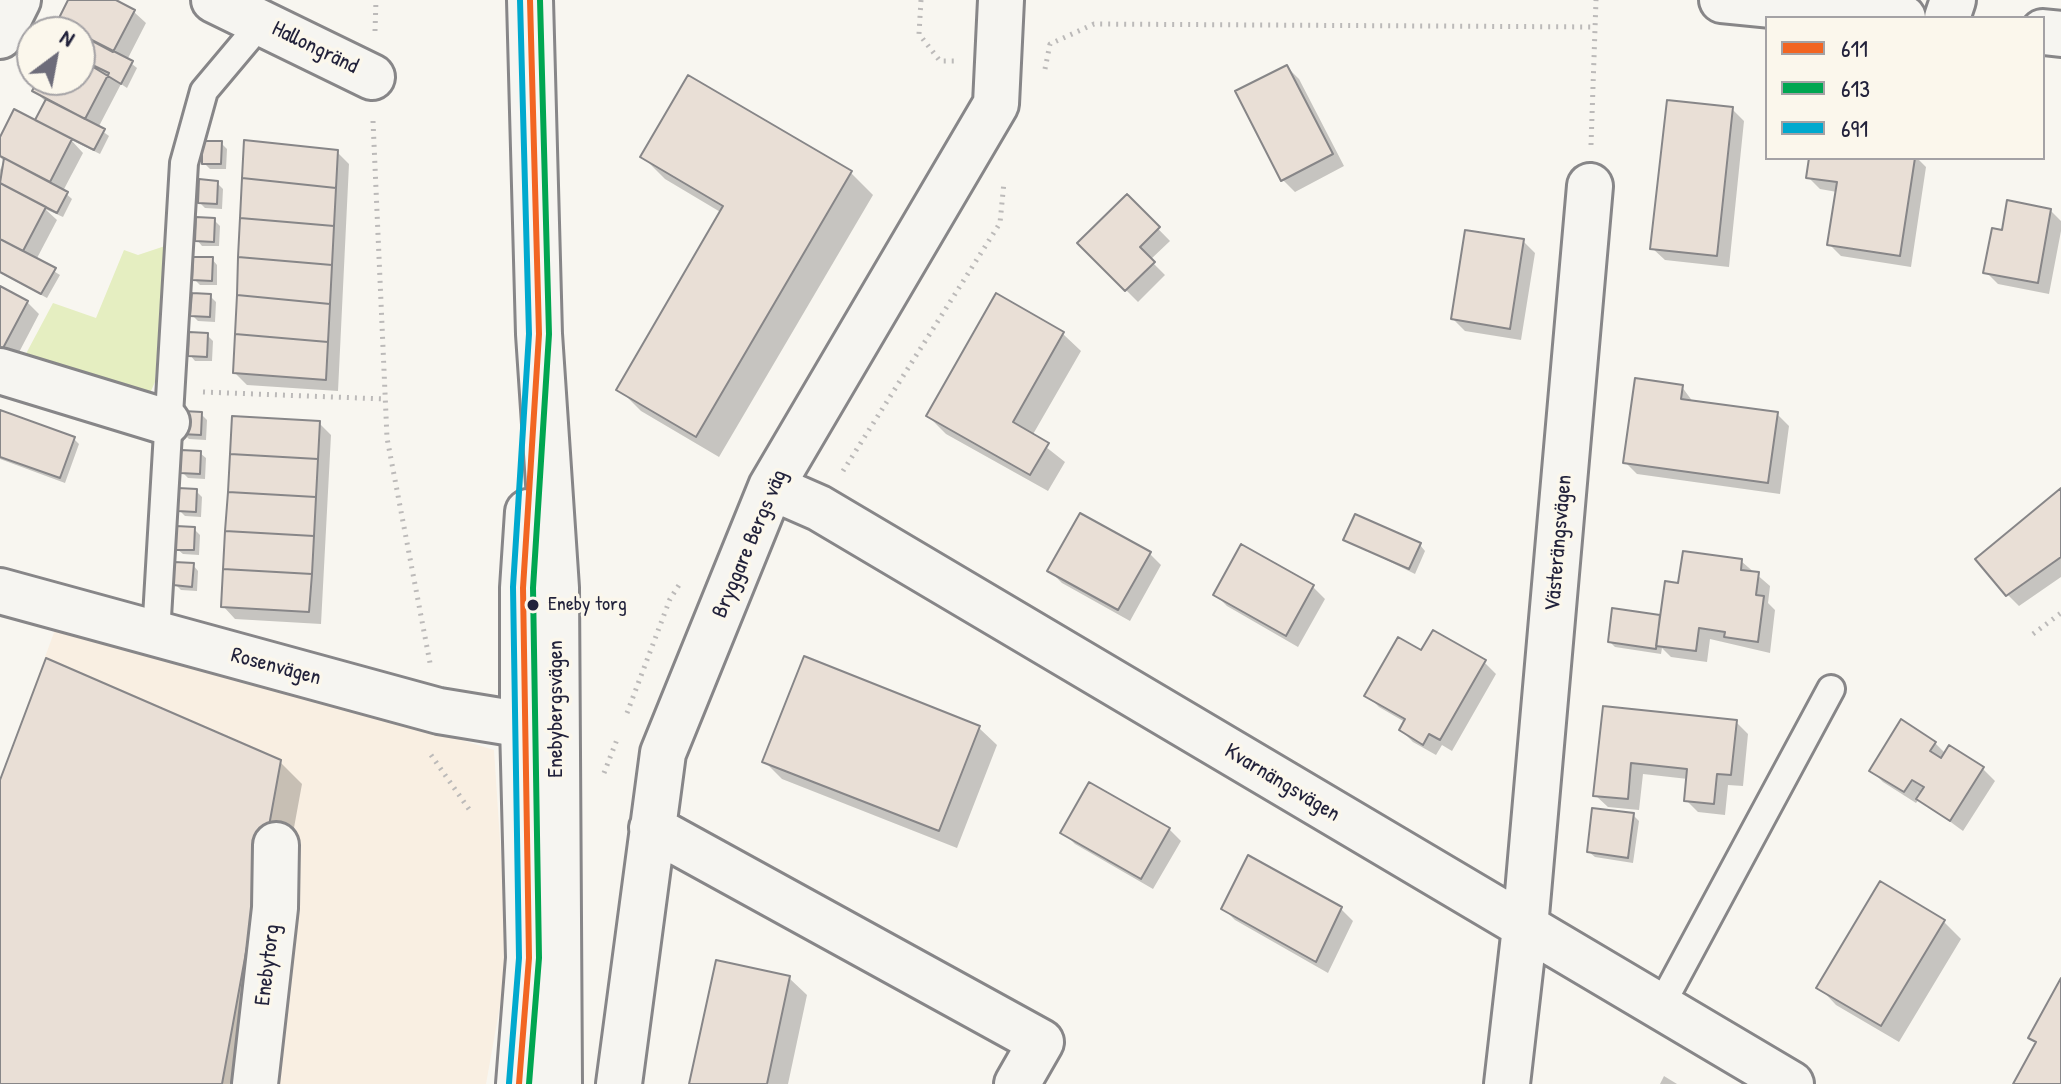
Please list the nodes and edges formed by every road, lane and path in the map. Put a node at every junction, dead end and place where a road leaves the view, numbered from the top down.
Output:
1 (18, 0) edge
2 (214, 0) edge
3 (376, 0) edge
4 (530, 0) edge
5 (1001, 0) edge
6 (1596, 0) edge
7 (1722, 0) edge
8 (1883, 16) edge
9 (262, 22) junction
10 (1595, 27) junction
11 (0, 36) edge
12 (372, 77) junction
13 (1043, 77) dead end
14 (1005, 178) dead end
15 (1590, 186) joint
16 (0, 371) edge
17 (385, 399) junction
18 (168, 406) junction
19 (771, 487) junction
20 (819, 508) junction
21 (2, 597) edge
22 (2061, 613) edge
23 (156, 634) junction
24 (2033, 634) dead end
25 (1831, 689) dead end
26 (439, 711) junction
27 (539, 728) junction
28 (471, 812) dead end
29 (652, 828) junction
30 (276, 845) dead end
31 (1525, 927) junction
32 (1660, 1007) junction
33 (255, 1084) edge
34 (519, 1084) edge
35 (559, 1084) edge
36 (619, 1084) edge
37 (1017, 1084) edge
38 (1507, 1084) edge
39 (1791, 1084) edge

1 - 11 street
2 - 9 street, Hallongränd
3 - 12 path
4 - 27 street, Enebybergsvägen
5 - 19 street, Bryggare Bergs väg
6 - 10 path
7 - 8 street
9 - 12 street, Hallongränd
9 - 18 lane
10 - 13 path
10 - 15 path
12 - 17 path
14 - 20 path
15 - 31 street, Västerängsvägen
16 - 18 street
17 - 18 path
17 - 26 path
18 - 23 lane
19 - 20 street, Kvarnängsvägen
19 - 29 street, Bryggare Bergs väg
20 - 31 street, Kvarnängsvägen
21 - 23 street, Rosenvägen
22 - 24 path
23 - 26 street, Rosenvägen
25 - 32 lane
26 - 27 street, Rosenvägen
26 - 28 path
27 - 34 street, Enebybergsvägen
27 - 35 street, Enebybergsvägen
29 - 36 street, Bryggare Bergs väg
29 - 37 street
30 - 33 street, Enebytorg
31 - 32 street, Kvarnängsvägen
31 - 38 street, Västerängsvägen
32 - 39 street, Kvarnängsvägen

